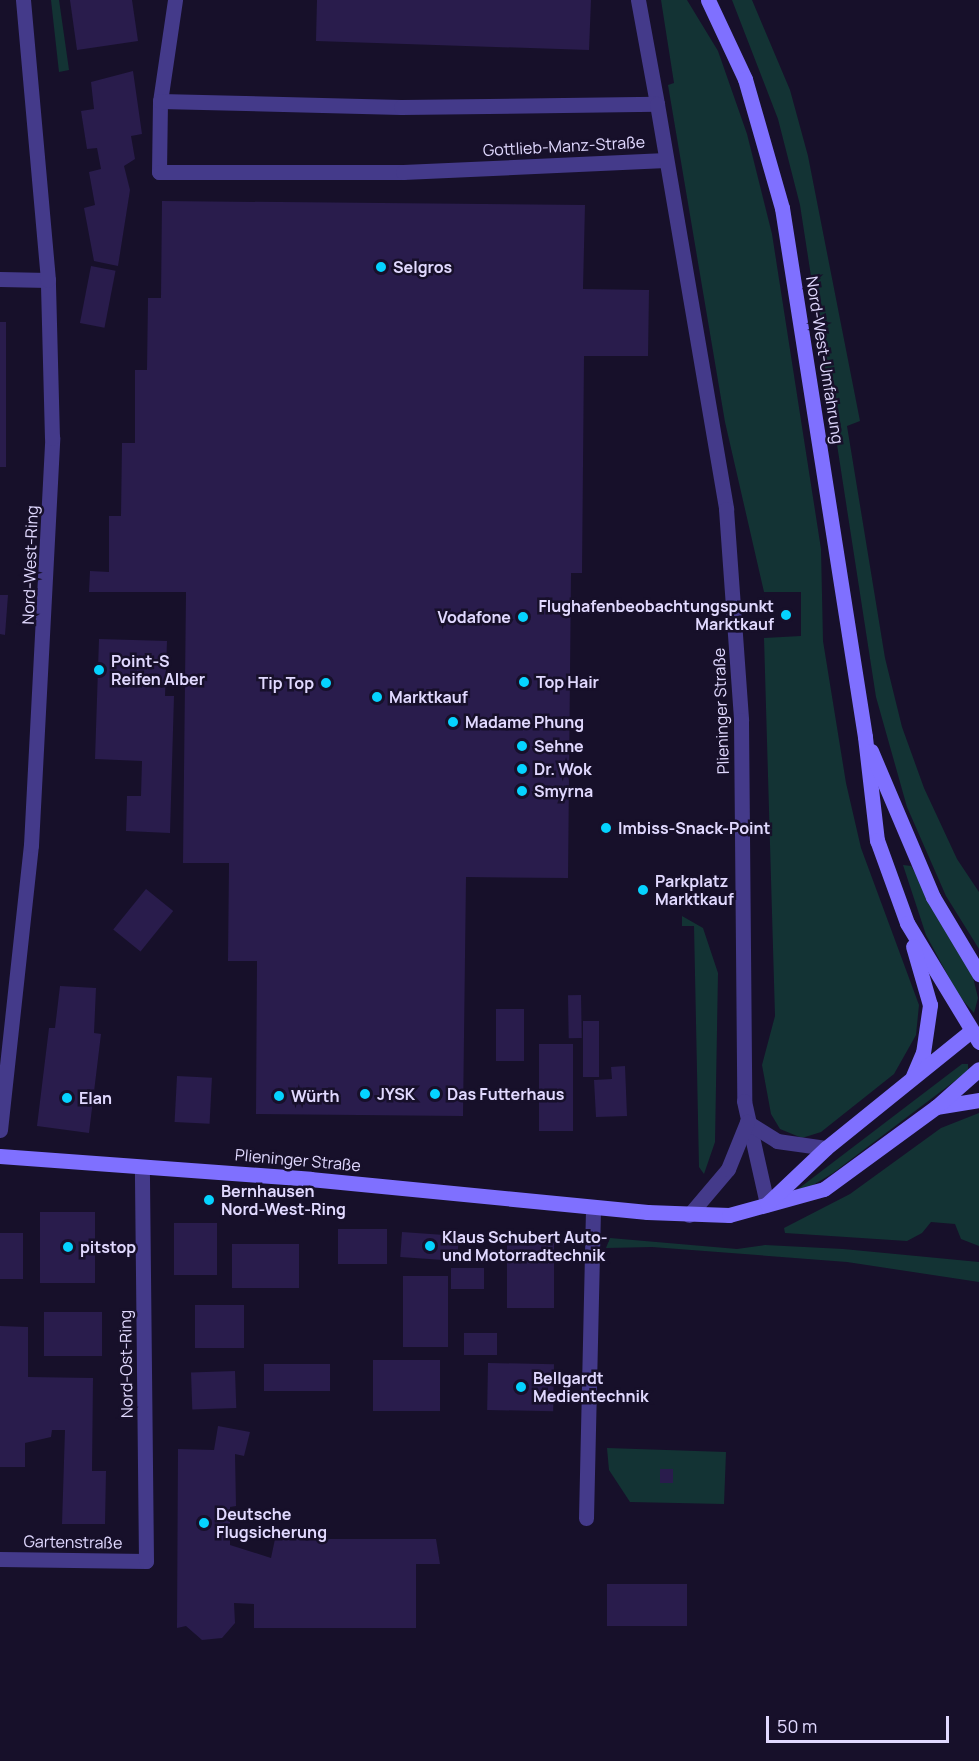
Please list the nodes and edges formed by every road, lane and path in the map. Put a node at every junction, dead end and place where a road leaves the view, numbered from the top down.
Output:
1 (23, 0) edge
2 (176, 0) edge
3 (638, 0) edge
4 (708, 0) edge
5 (160, 101) junction
6 (657, 104) junction
7 (666, 160) junction
8 (0, 279) edge
9 (48, 280) junction
10 (865, 737) junction
11 (907, 923) junction
12 (979, 974) edge
13 (976, 1035) edge
14 (979, 1069) edge
15 (912, 1079) junction
16 (979, 1100) edge
17 (936, 1107) junction
18 (747, 1122) junction
19 (0, 1130) edge
20 (826, 1148) junction
21 (0, 1156) edge
22 (142, 1167) junction
23 (767, 1204) junction
24 (593, 1207) junction
25 (689, 1215) junction
26 (586, 1518) dead end
27 (0, 1559) edge
28 (146, 1561) joint

1 - 9 street, Nord-West-Ring
2 - 5 street, Gottlieb-Manz-Straße
3 - 6 street, Gottlieb-Manz-Straße
4 - 10 main road, Nord-West-Umfahrung
5 - 6 street
5 - 7 street, Gottlieb-Manz-Straße
6 - 7 street, Gottlieb-Manz-Straße
7 - 18 street, Plieninger Straße
8 - 9 street
9 - 19 street, Nord-West-Ring
10 - 11 main road, Nord-West-Umfahrung
10 - 12 main road, Nord-West-Umfahrung
11 - 13 main road, Nord-West-Umfahrung
11 - 15 main road
13 - 15 main road, Plieninger Straße
14 - 17 main road, Plieninger Straße
15 - 20 main road, Plieninger Straße
16 - 17 main road
17 - 23 main road, Plieninger Straße
18 - 20 street
18 - 23 street, Plieninger Straße
18 - 25 street, Plieninger Straße
20 - 23 main road, Plieninger Straße
21 - 22 main road, Plieninger Straße
22 - 24 main road, Plieninger Straße
22 - 28 street, Nord-Ost-Ring
23 - 25 main road, Plieninger Straße
24 - 25 main road, Plieninger Straße
24 - 26 street
27 - 28 street, Gartenstraße

